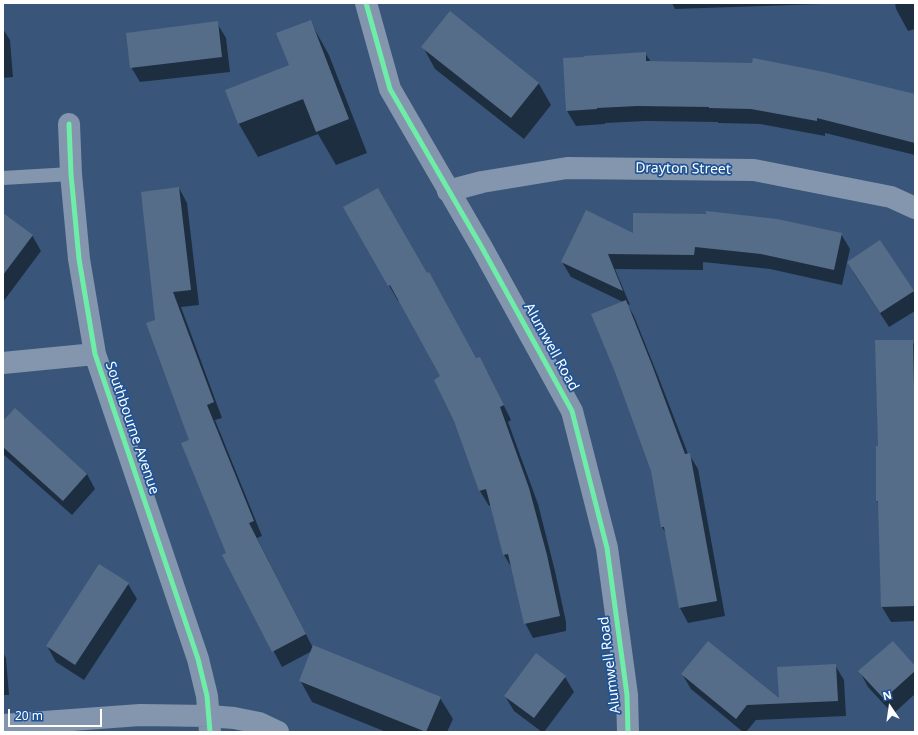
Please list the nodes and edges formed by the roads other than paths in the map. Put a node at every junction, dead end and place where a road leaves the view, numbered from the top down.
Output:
1 (366, 3) edge
2 (69, 124) dead end
3 (71, 174) junction
4 (3, 178) edge
5 (448, 191) junction
6 (915, 208) edge
7 (94, 354) junction
8 (3, 363) edge
9 (210, 724) edge
10 (3, 725) edge
11 (278, 732) edge
12 (628, 732) edge

1 - 5 street, Alumwell Road
2 - 3 street, Southbourne Avenue
3 - 4 lane
3 - 7 street, Southbourne Avenue
5 - 6 street, Drayton Street
5 - 12 street, Alumwell Road
7 - 8 street
7 - 9 street, Southbourne Avenue
9 - 10 street
9 - 11 street

